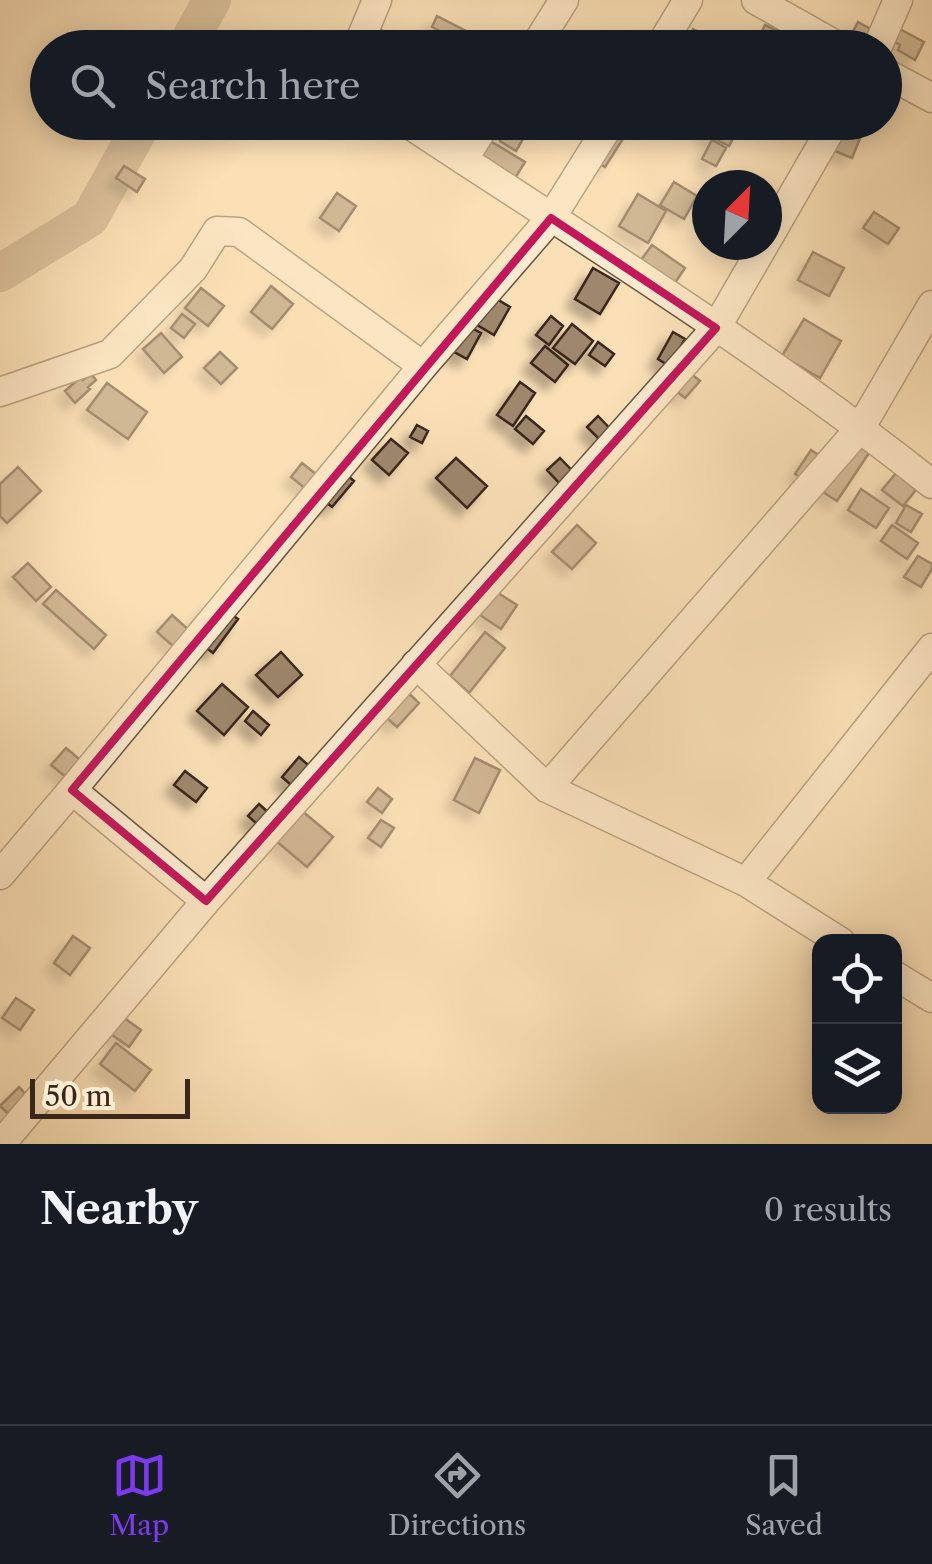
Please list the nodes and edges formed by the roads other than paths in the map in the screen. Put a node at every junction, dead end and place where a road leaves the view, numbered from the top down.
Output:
1 (377, 0) edge
2 (564, 0) edge
3 (688, 0) edge
4 (756, 0) edge
5 (898, 0) edge
6 (364, 30) edge
7 (545, 30) edge
8 (669, 30) edge
9 (809, 30) edge
10 (885, 30) edge
11 (902, 82) edge
12 (932, 98) edge
13 (433, 140) edge
14 (476, 140) edge
15 (601, 140) edge
16 (825, 140) edge
17 (463, 160) junction
18 (782, 214) edge
19 (551, 218) junction
20 (756, 260) edge
21 (932, 305) edge
22 (716, 328) junction
23 (423, 366) junction
24 (0, 392) edge
25 (861, 427) junction
26 (932, 484) edge
27 (932, 648) edge
28 (416, 664) junction
29 (547, 788) junction
30 (72, 790) junction
31 (0, 875) edge
32 (746, 882) junction
33 (206, 901) junction
34 (828, 934) edge
35 (902, 980) edge
36 (932, 998) edge
37 (1, 1144) edge

1 - 6 street
2 - 7 street
3 - 8 street
4 - 9 street
5 - 10 street
11 - 12 street
13 - 17 street
14 - 17 street
15 - 19 street
16 - 18 street
17 - 19 street
19 - 22 street
19 - 23 street
20 - 22 street
21 - 25 street
22 - 25 street
22 - 28 street
23 - 24 street
23 - 30 street
25 - 26 street
25 - 29 street
27 - 32 street
28 - 29 street
28 - 33 street
29 - 32 street
30 - 31 street
30 - 33 street
32 - 34 street
33 - 37 street
35 - 36 street

